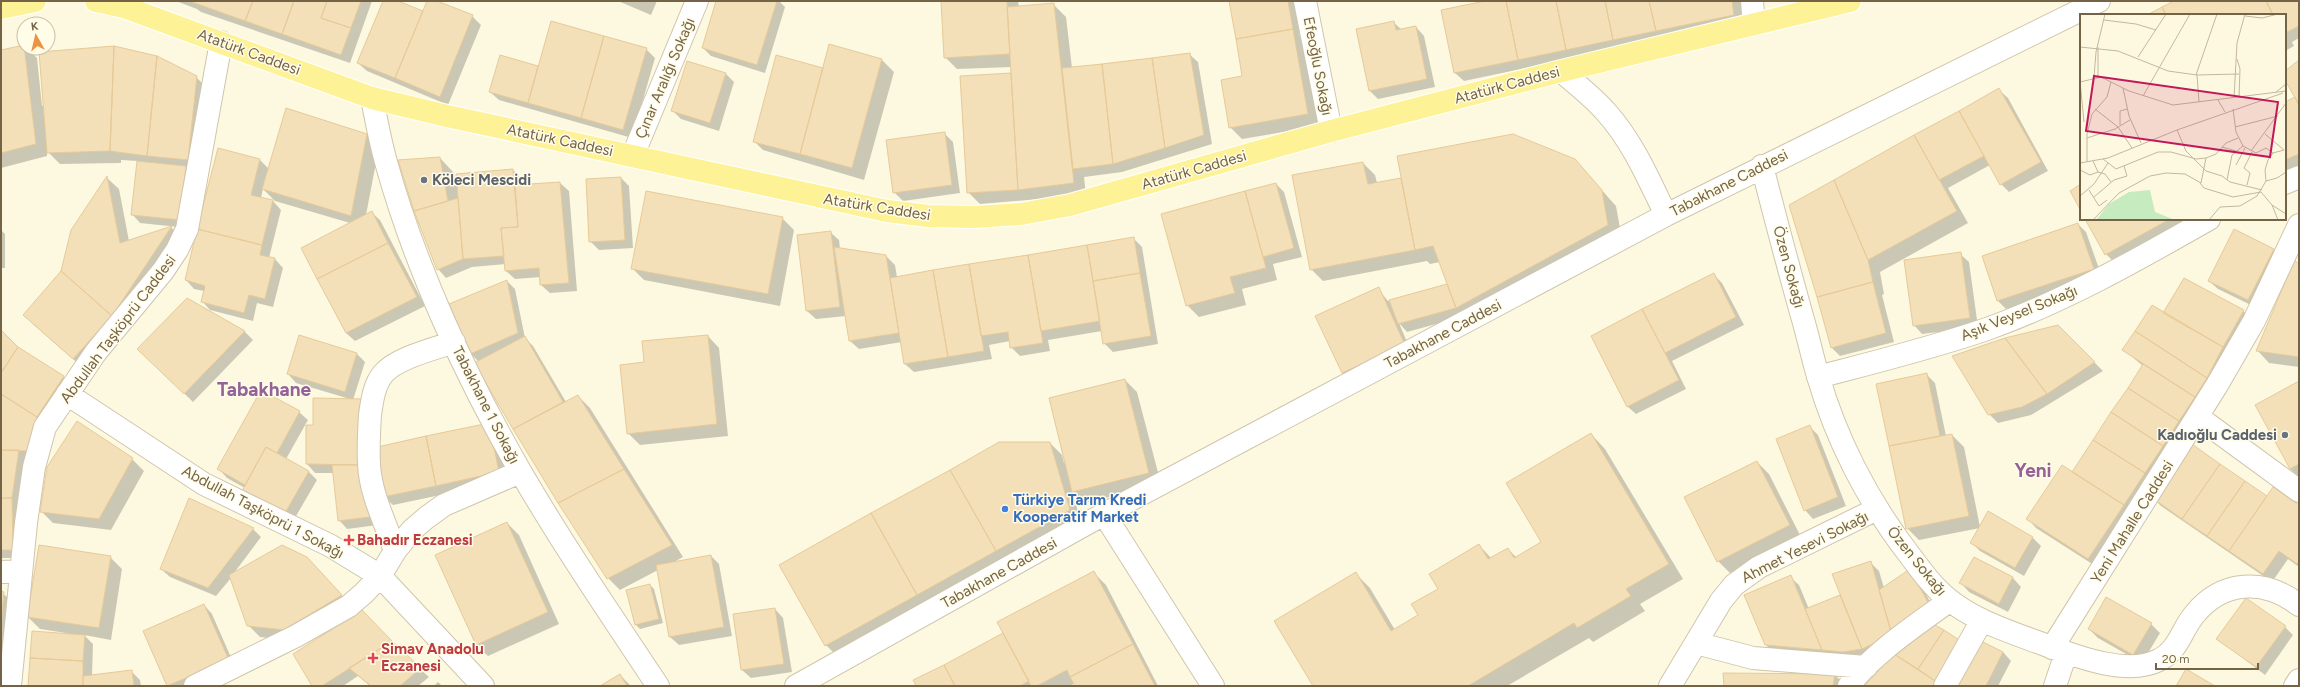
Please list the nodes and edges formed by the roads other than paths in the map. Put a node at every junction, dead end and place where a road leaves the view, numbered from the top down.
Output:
1 (35, 1) edge
2 (96, 1) edge
3 (697, 1) edge
4 (1306, 1) edge
5 (1752, 1) edge
6 (1850, 1) edge
7 (2099, 1) edge
8 (3, 5) edge
9 (1808, 6) edge
10 (2069, 8) edge
11 (1754, 24) junction
12 (221, 42) junction
13 (1561, 71) junction
14 (372, 98) junction
15 (1331, 131) junction
16 (633, 155) junction
17 (1762, 166) junction
18 (2299, 177) edge
19 (2286, 183) edge
20 (1666, 215) junction
21 (2207, 220) edge
22 (2298, 228) edge
23 (454, 342) junction
24 (1818, 377) junction
25 (67, 394) junction
26 (2198, 417) junction
27 (520, 472) junction
28 (2299, 491) edge
29 (1877, 509) junction
30 (1104, 514) junction
31 (395, 551) junction
32 (11, 572) edge
33 (380, 576) junction
34 (1949, 601) junction
35 (2299, 605) edge
36 (1982, 620) junction
37 (1696, 643) junction
38 (2059, 650) junction
39 (1866, 667) junction
40 (2299, 680) edge
41 (10, 686) edge
42 (195, 686) edge
43 (483, 686) edge
44 (658, 686) edge
45 (796, 686) edge
46 (1213, 686) edge
47 (1670, 686) edge
48 (1849, 686) edge
49 (1945, 686) edge
50 (2055, 686) edge
51 (2295, 686) edge

1 - 8 main road
2 - 12 main road, Atatürk Caddesi
3 - 16 street, Çınar Aralığı Sokağı
4 - 15 street, Efeoğlu Sokağı
5 - 11 street
6 - 9 main road, Atatürk Caddesi
7 - 10 street, Tabakhane Caddesi
9 - 11 main road, Atatürk Caddesi
10 - 17 street, Tabakhane Caddesi
11 - 13 main road, Atatürk Caddesi
12 - 14 main road, Atatürk Caddesi
12 - 25 street, Abdullah Taşköprü Caddesi
13 - 15 main road, Atatürk Caddesi
13 - 20 street
14 - 16 main road, Atatürk Caddesi
14 - 23 street, Tabakhane 1 Sokağı
15 - 16 main road, Atatürk Caddesi
17 - 20 street, Tabakhane Caddesi
17 - 24 street, Özen Sokağı
18 - 19 street
20 - 30 street, Tabakhane Caddesi
21 - 24 street, Aşık Veysel Sokağı
22 - 26 street, Yeni Mahalle Caddesi
23 - 27 street, Tabakhane 1 Sokağı
23 - 31 street
24 - 29 street, Özen Sokağı
25 - 32 street, Abdullah Taşköprü Caddesi
25 - 33 street, Abdullah Taşköprü 1 Sokağı
26 - 28 street
26 - 38 street, Yeni Mahalle Caddesi
27 - 31 street
27 - 44 street, Tabakhane 1 Sokağı
29 - 34 street, Özen Sokağı
29 - 37 street, Ahmet Yesevi Sokağı
30 - 45 street, Tabakhane Caddesi
30 - 46 street
31 - 33 street
32 - 41 street, Abdullah Taşköprü Caddesi
33 - 42 street
33 - 43 street, Abdullah Taşköprü 1 Sokağı
34 - 36 street, Özen Sokağı
34 - 39 street
35 - 38 street, Özen Sokağı
36 - 38 street, Özen Sokağı
36 - 49 street
37 - 39 street
37 - 47 street, Ahmet Yesevi Sokağı
38 - 50 street, Yeni Mahalle Caddesi
39 - 48 street
40 - 51 street

